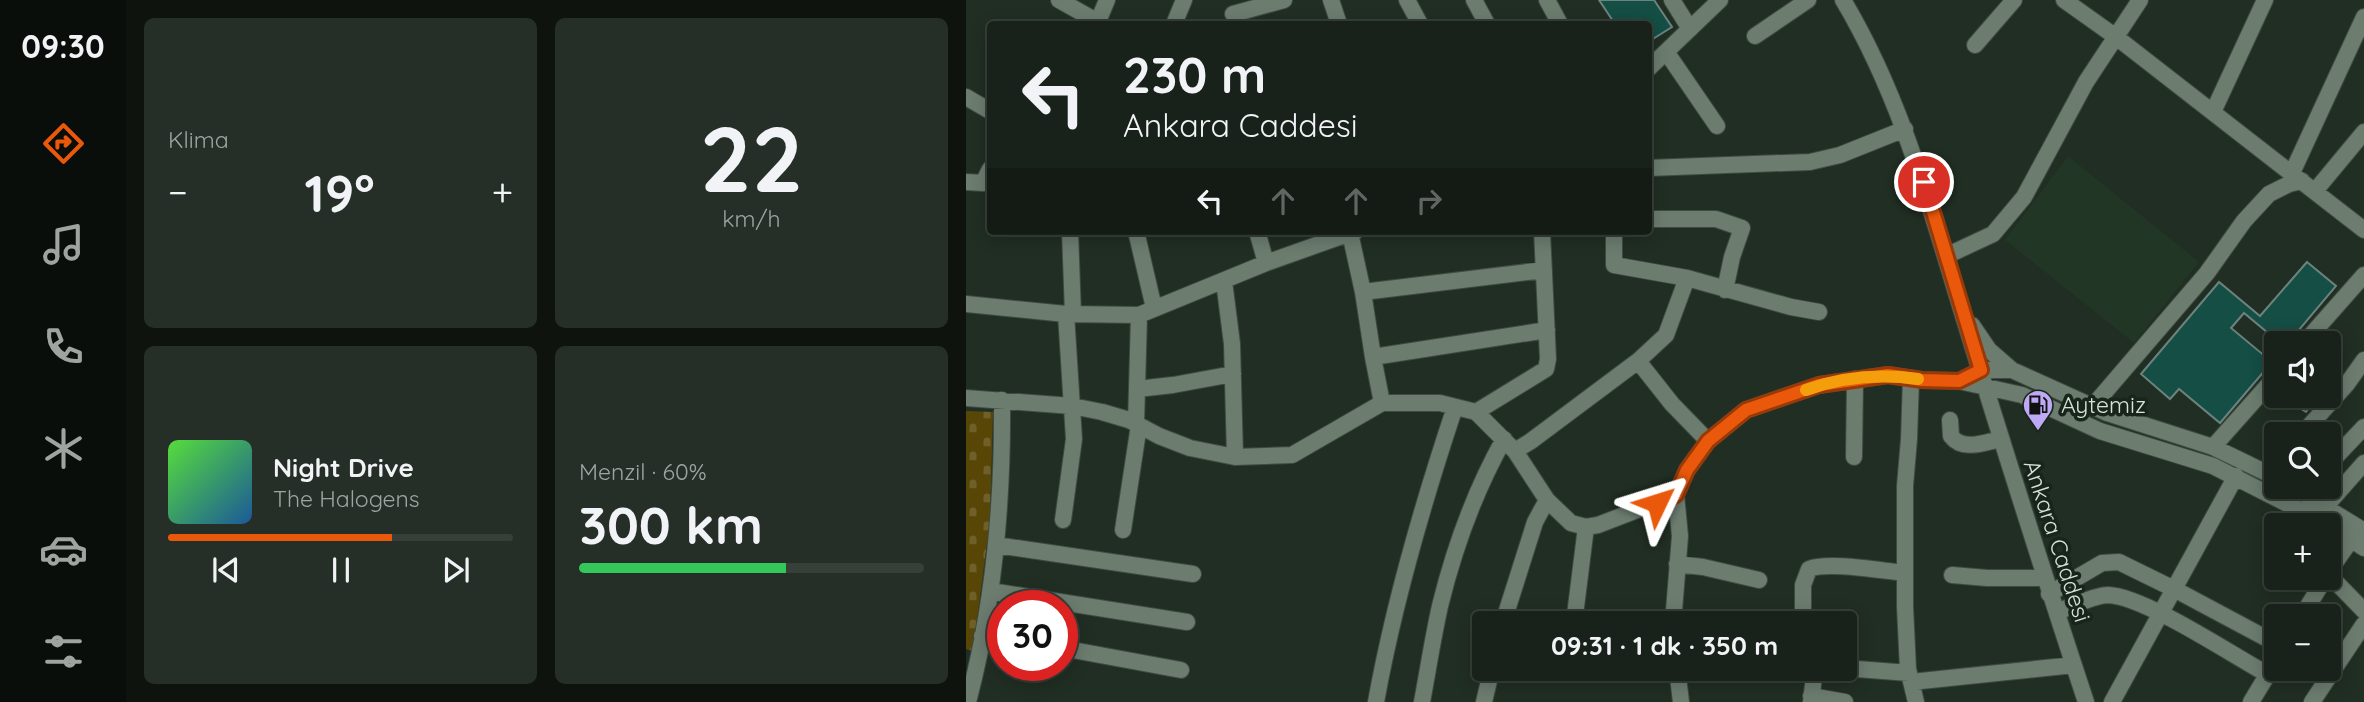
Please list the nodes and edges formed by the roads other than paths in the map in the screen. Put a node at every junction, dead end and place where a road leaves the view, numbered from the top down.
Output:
1 (1059, 0) edge
2 (1107, 0) edge
3 (1184, 0) edge
4 (1284, 0) edge
5 (1331, 0) edge
6 (1407, 0) edge
7 (1474, 0) edge
8 (1547, 0) edge
9 (1672, 0) edge
10 (1720, 0) edge
11 (1808, 0) edge
12 (1843, 0) edge
13 (2064, 0) edge
14 (2140, 0) edge
15 (2265, 0) edge
16 (2009, 2) edge
17 (1232, 8) edge
18 (2364, 17) edge
19 (1095, 21) edge
20 (1099, 21) edge
21 (1175, 21) edge
22 (1338, 21) edge
23 (1418, 21) edge
24 (1485, 21) edge
25 (1558, 21) edge
26 (1690, 29) junction
27 (1755, 36) dead end
28 (2116, 37) junction
29 (1975, 45) dead end
30 (1667, 53) junction
31 (1652, 66) edge
32 (967, 100) edge
33 (987, 110) edge
34 (2213, 112) junction
35 (1717, 126) dead end
36 (1905, 129) junction
37 (2364, 132) edge
38 (1652, 168) edge
39 (987, 175) edge
40 (966, 182) edge
41 (2303, 182) junction
42 (1652, 219) edge
43 (2364, 230) edge
44 (1070, 235) edge
45 (1137, 235) edge
46 (1258, 235) edge
47 (1345, 235) edge
48 (1354, 235) edge
49 (1542, 235) edge
50 (1614, 235) edge
51 (1946, 256) junction
52 (1266, 263) junction
53 (1544, 270) junction
54 (2364, 275) edge
55 (1687, 278) junction
56 (1224, 281) junction
57 (1725, 290) junction
58 (1363, 292) junction
59 (966, 304) edge
60 (1154, 308) junction
61 (1819, 312) dead end
62 (1962, 312) junction
63 (1070, 314) junction
64 (1139, 314) junction
65 (1547, 330) junction
66 (2315, 331) edge
67 (1373, 357) junction
68 (2364, 360) edge
69 (1638, 362) junction
70 (1981, 370) junction
71 (2012, 370) junction
72 (1233, 374) junction
73 (1911, 378) junction
74 (1856, 379) junction
75 (1959, 381) junction
76 (1986, 387) junction
77 (1137, 389) junction
78 (2264, 390) edge
79 (966, 397) edge
80 (1002, 400) junction
81 (1382, 404) junction
82 (1072, 406) junction
83 (1455, 407) junction
84 (2092, 407) junction
85 (1476, 412) junction
86 (1950, 420) dead end
87 (2313, 422) edge
88 (1137, 425) junction
89 (2364, 427) edge
90 (2001, 439) junction
91 (1708, 441) junction
92 (1510, 445) junction
93 (2213, 447) junction
94 (2341, 451) edge
95 (1235, 457) junction
96 (1854, 457) dead end
97 (2364, 463) edge
98 (2264, 472) edge
99 (2236, 476) junction
100 (1676, 495) junction
101 (2316, 499) edge
102 (1546, 500) junction
103 (2326, 506) junction
104 (2306, 513) edge
105 (1063, 520) dead end
106 (1586, 527) junction
107 (1123, 530) dead end
108 (2341, 531) edge
109 (2360, 540) edge
110 (996, 545) junction
111 (2341, 561) edge
112 (1677, 564) junction
113 (1905, 573) junction
114 (1193, 574) dead end
115 (1952, 575) dead end
116 (1759, 580) dead end
117 (2047, 586) junction
118 (2341, 588) edge
119 (2174, 589) junction
120 (991, 590) edge
121 (1078, 605) edge
122 (1507, 611) edge
123 (1576, 611) edge
124 (1674, 611) edge
125 (1802, 611) edge
126 (2364, 611) edge
127 (987, 612) edge
128 (2057, 612) junction
129 (2160, 614) junction
130 (1187, 622) dead end
131 (2364, 624) edge
132 (982, 636) junction
133 (987, 637) edge
134 (2264, 637) edge
135 (1078, 651) edge
136 (972, 662) edge
137 (2074, 665) junction
138 (1181, 670) dead end
139 (1857, 670) edge
140 (2264, 672) edge
141 (1910, 677) junction
142 (2264, 679) edge
143 (1489, 681) edge
144 (1679, 681) edge
145 (1813, 681) edge
146 (1811, 699) edge
147 (968, 702) edge
148 (1376, 702) edge
149 (1422, 702) edge
150 (1484, 702) edge
151 (1681, 702) edge
152 (1845, 702) edge
153 (1916, 702) edge
154 (2086, 702) edge
155 (2112, 702) edge
156 (2251, 702) edge
157 (2312, 702) edge

1 - 19 street
2 - 20 street
3 - 21 street
4 - 17 street
5 - 22 street
6 - 23 street
7 - 24 street
8 - 25 street
9 - 26 street
10 - 26 street
11 - 27 street
12 - 36 street, Ankara Caddesi
13 - 28 street
14 - 28 street
15 - 34 street
16 - 29 street
18 - 41 street
26 - 30 street
28 - 34 street
28 - 51 street
30 - 31 street
30 - 35 street
32 - 33 street
34 - 41 street
36 - 38 street
36 - 51 street, Ankara Caddesi
37 - 41 street
39 - 40 street
41 - 43 street
41 - 84 street
42 - 57 street
44 - 63 street
45 - 60 street
46 - 52 street
47 - 52 street
48 - 58 street
49 - 53 street
50 - 55 street
51 - 62 street, Ankara Caddesi
52 - 56 street
53 - 58 street
53 - 65 street
54 - 66 street
55 - 57 street
55 - 69 street
56 - 60 street
56 - 72 street
57 - 61 street
58 - 67 street
59 - 63 street
60 - 64 street
62 - 70 street, Ankara Caddesi
62 - 71 street
63 - 64 street
63 - 82 street
64 - 77 street
65 - 67 street
65 - 85 street
67 - 81 street
68 - 87 street
69 - 91 street
69 - 92 street
70 - 71 street
70 - 75 street
70 - 76 street, Ankara Caddesi
71 - 84 street
72 - 77 street
72 - 95 street
73 - 74 street
73 - 75 street
73 - 113 street
74 - 91 street
74 - 96 street
75 - 76 street
76 - 90 street, Ankara Caddesi
76 - 99 street
77 - 88 street
78 - 93 street
79 - 80 street
80 - 82 street
80 - 110 street
81 - 83 street
81 - 95 street
82 - 88 street
82 - 105 street
83 - 85 street
83 - 148 street
84 - 93 street
85 - 92 street
86 - 90 street
88 - 95 street
88 - 107 street
89 - 94 street
90 - 117 street, Ankara Caddesi
91 - 100 street
92 - 102 street
92 - 149 street
93 - 98 street
97 - 103 street
99 - 104 street
99 - 119 street
100 - 106 street
100 - 112 street
101 - 103 street
102 - 106 street
102 - 122 street
103 - 109 street
106 - 123 street
108 - 109 street
109 - 111 street
110 - 114 street
110 - 120 street
112 - 116 street
112 - 124 street
113 - 125 street
113 - 141 street
115 - 117 street
117 - 119 street
117 - 128 street, Ankara Caddesi
118 - 126 street
119 - 129 street
119 - 134 street
121 - 130 street
127 - 132 street
128 - 129 street
128 - 137 street, Ankara Caddesi
129 - 140 street
129 - 155 street
131 - 157 street
132 - 133 street
132 - 136 street
135 - 138 street
136 - 147 street
137 - 141 street
137 - 154 street, Ankara Caddesi
139 - 141 street
141 - 153 street
142 - 156 street
143 - 150 street
144 - 151 street
145 - 146 street
146 - 152 street

